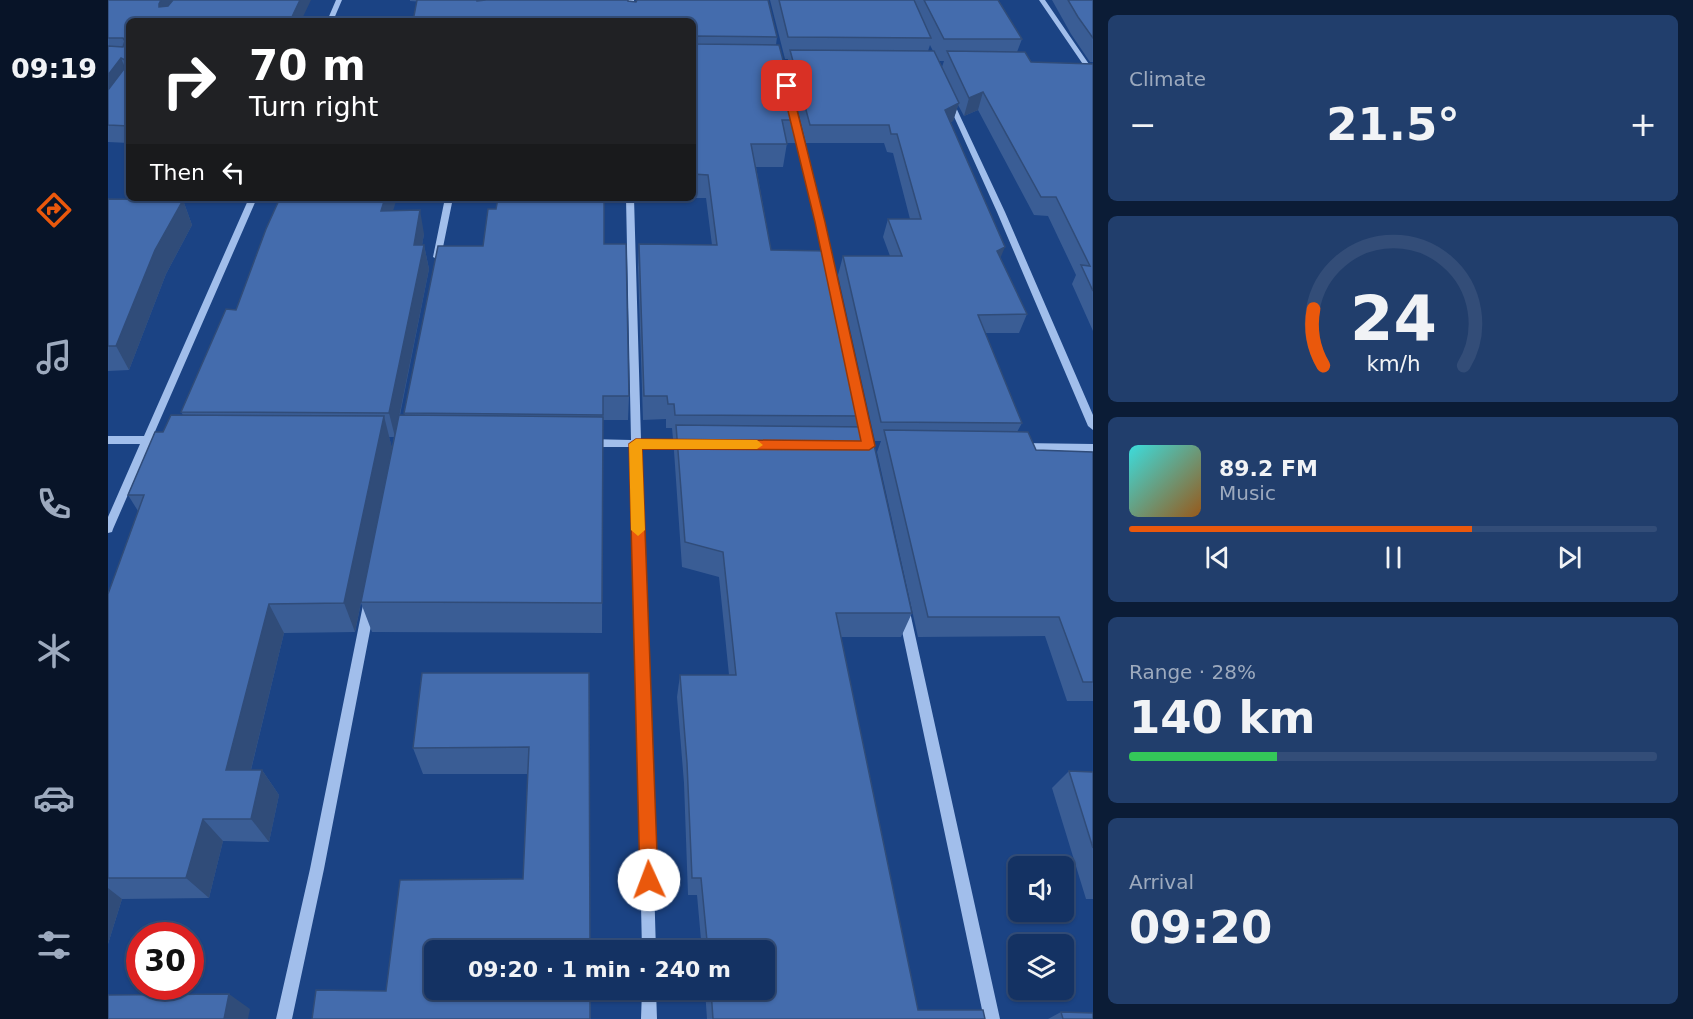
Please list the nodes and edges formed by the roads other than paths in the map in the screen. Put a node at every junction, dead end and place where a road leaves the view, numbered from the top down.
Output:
1 (339, 0) edge
2 (631, 0) edge
3 (1042, 0) edge
4 (331, 18) edge
5 (632, 18) edge
6 (1075, 66) edge
7 (1090, 66) edge
8 (1093, 75) edge
9 (947, 96) edge
10 (792, 109) edge
11 (252, 201) edge
12 (448, 201) edge
13 (630, 201) edge
14 (435, 268) edge
15 (832, 278) edge
16 (1093, 426) edge
17 (108, 440) edge
18 (147, 440) junction
19 (182, 440) edge
20 (577, 443) edge
21 (636, 444) junction
22 (694, 444) edge
23 (1010, 447) edge
24 (1093, 448) edge
25 (108, 529) edge
26 (371, 592) edge
27 (901, 596) edge
28 (649, 940) edge
29 (649, 1000) edge
30 (284, 1019) edge
31 (649, 1019) edge
32 (992, 1019) edge

1 - 4 street
2 - 5 street
3 - 7 street
6 - 7 street
7 - 8 street
9 - 16 street
10 - 15 street
11 - 18 street
12 - 14 street
13 - 21 street
17 - 18 street
18 - 19 street
18 - 25 street
20 - 21 street
21 - 22 street
21 - 28 street
23 - 24 street
26 - 30 street
27 - 32 street
29 - 31 street

